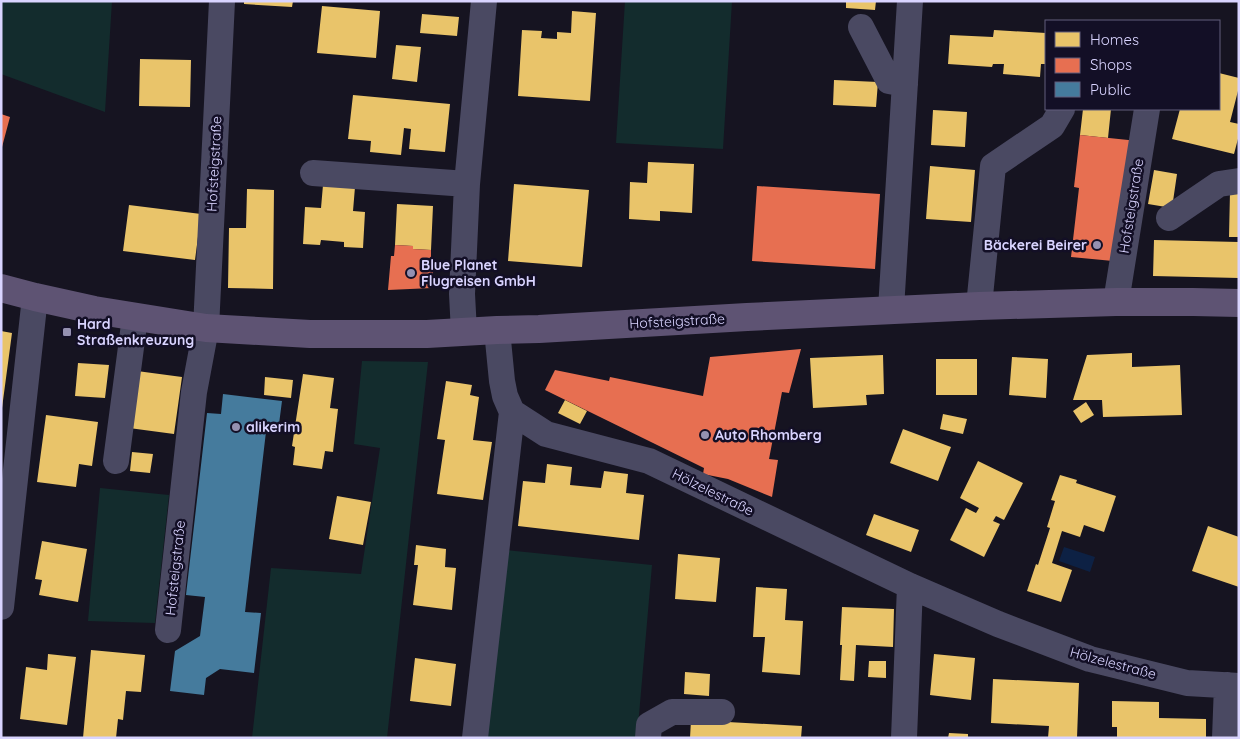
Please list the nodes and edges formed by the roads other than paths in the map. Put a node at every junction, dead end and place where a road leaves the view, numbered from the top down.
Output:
1 (222, 1) edge
2 (484, 1) edge
3 (910, 1) edge
4 (861, 26) dead end
5 (905, 84) junction
6 (1061, 110) edge
7 (1147, 110) edge
8 (313, 173) dead end
9 (1239, 181) edge
10 (467, 184) junction
11 (1169, 218) dead end
12 (1, 288) edge
13 (35, 297) junction
14 (1116, 302) junction
15 (1239, 303) edge
16 (979, 306) junction
17 (890, 310) junction
18 (135, 317) junction
19 (206, 328) junction
20 (497, 330) junction
21 (464, 332) junction
22 (512, 412) junction
23 (116, 461) dead end
24 (910, 586) junction
25 (1, 607) edge
26 (168, 630) dead end
27 (1233, 685) edge
28 (722, 712) dead end
29 (475, 738) edge
30 (648, 738) edge
31 (904, 738) edge
32 (1225, 738) edge

1 - 19 street, Hofsteigstraße
2 - 10 street
3 - 5 street
4 - 5 street
5 - 17 street
6 - 16 street
7 - 14 street, Hofsteigstraße
8 - 10 street
9 - 11 street
10 - 21 street
12 - 13 main road, Hofsteigstraße
13 - 18 main road, Hofsteigstraße
13 - 25 street
14 - 15 main road, Hofsteigstraße
14 - 16 main road, Hofsteigstraße
16 - 17 main road, Hofsteigstraße
17 - 20 main road, Hofsteigstraße
18 - 19 main road, Hofsteigstraße
18 - 23 street
19 - 21 main road, Hofsteigstraße
19 - 26 street, Hofsteigstraße
20 - 21 main road, Hofsteigstraße
20 - 22 street
22 - 24 street, Hölzelestraße
22 - 29 street
24 - 27 street, Hölzelestraße
24 - 31 street
27 - 32 street
28 - 30 street

